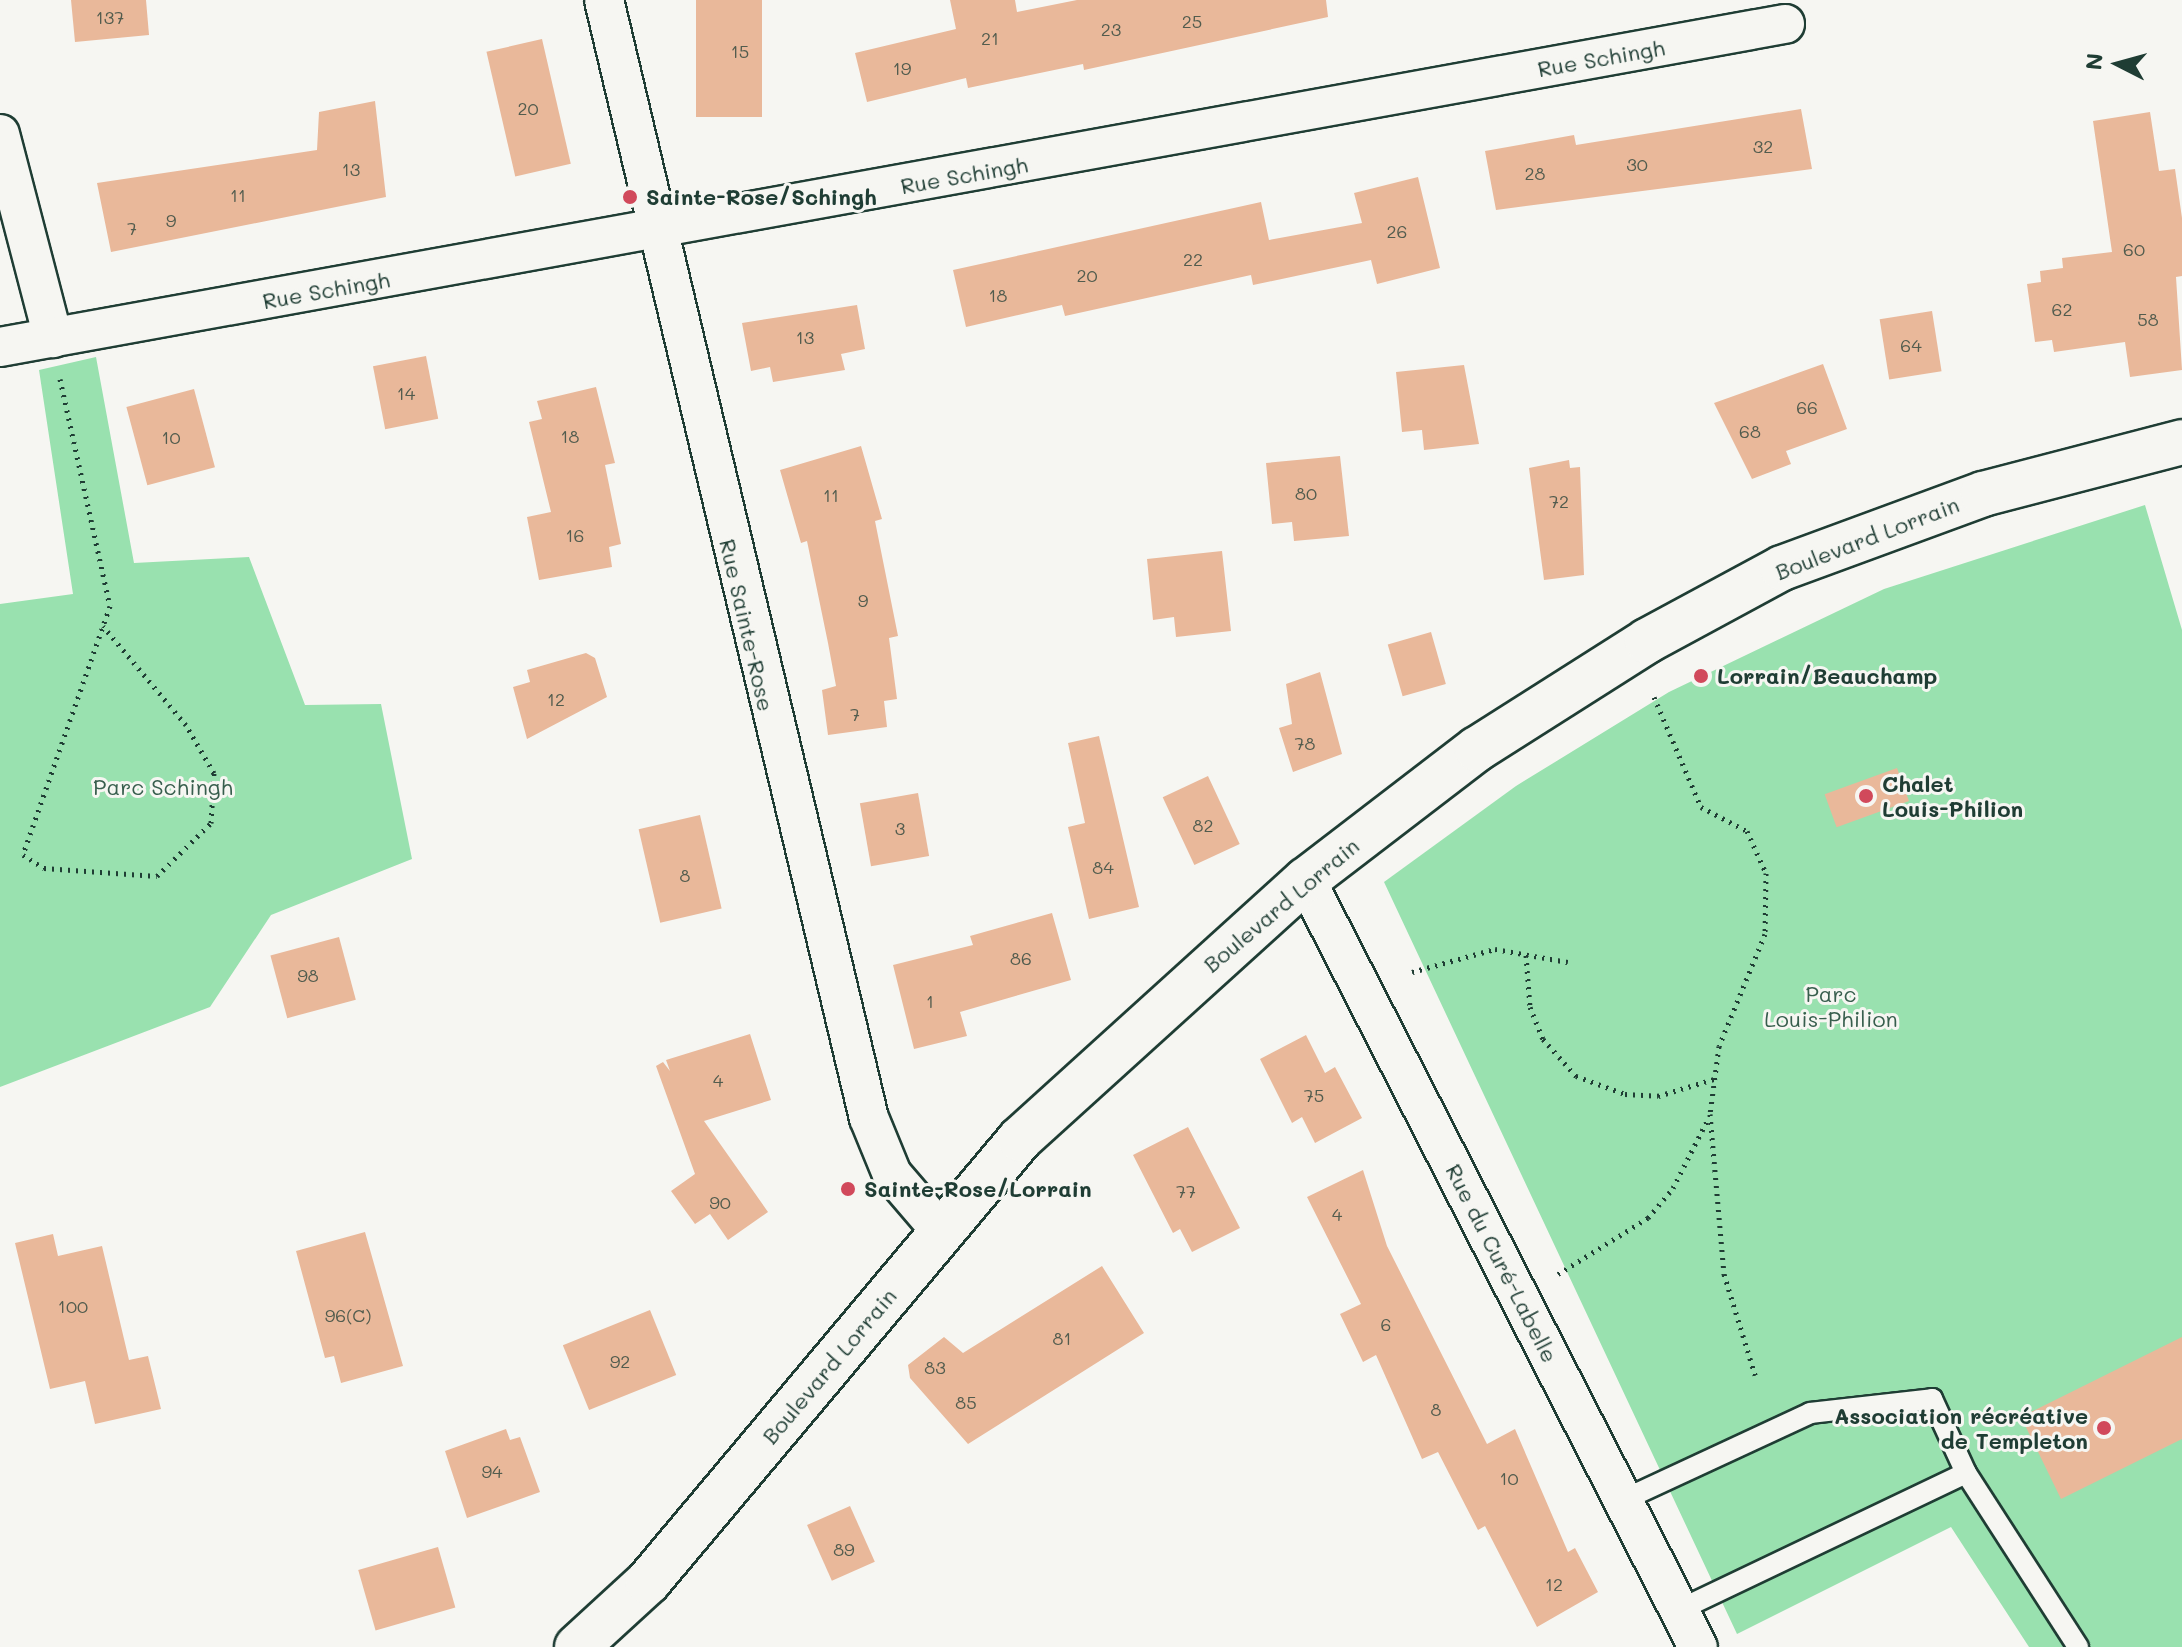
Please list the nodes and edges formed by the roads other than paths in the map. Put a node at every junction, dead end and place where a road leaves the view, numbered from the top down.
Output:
1 (604, 0) edge
2 (1785, 24) dead end
3 (0, 134) edge
4 (656, 231) junction
5 (53, 338) junction
6 (0, 347) edge
7 (2182, 442) edge
8 (1306, 880) junction
9 (940, 1230) junction
10 (1966, 1473) junction
11 (1623, 1500) junction
12 (1679, 1610) junction
13 (577, 1647) edge
14 (1698, 1647) edge
15 (2078, 1647) edge

1 - 4 street, Rue Sainte-Rose
2 - 4 street, Rue Schingh
3 - 5 street
4 - 5 street, Rue Schingh
4 - 9 street, Rue Sainte-Rose
5 - 6 street, Rue Schingh
7 - 8 main road, Boulevard Lorrain
8 - 9 main road, Boulevard Lorrain
8 - 11 street, Rue du Curé-Labelle
9 - 13 main road, Boulevard Lorrain
10 - 11 lane
10 - 12 lane
10 - 15 lane
11 - 12 street, Rue du Curé-Labelle
12 - 14 street, Rue du Curé-Labelle

